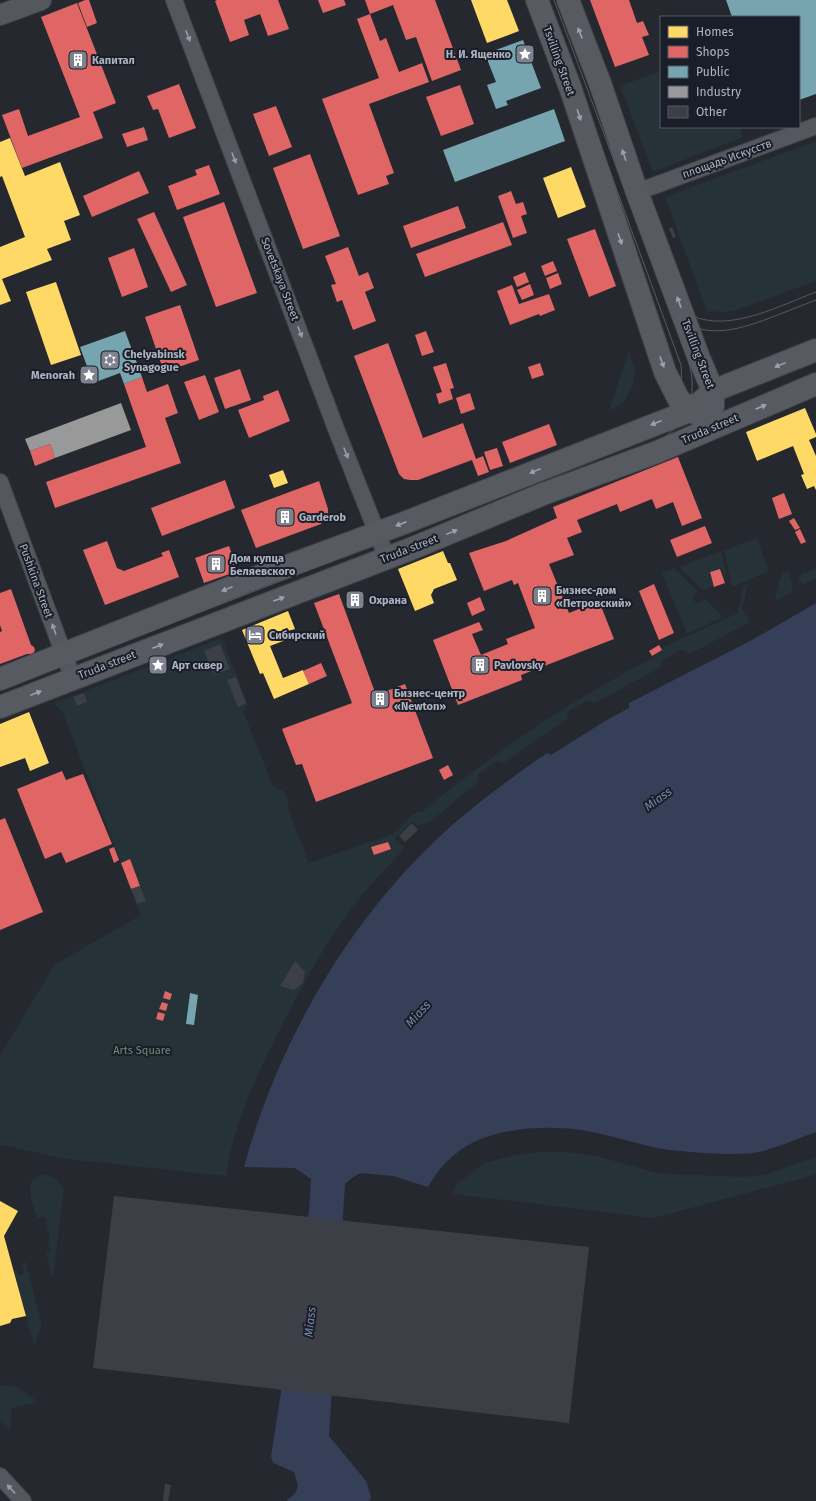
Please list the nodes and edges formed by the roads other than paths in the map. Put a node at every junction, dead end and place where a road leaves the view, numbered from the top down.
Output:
1 (41, 0) edge
2 (174, 0) edge
3 (537, 0) edge
4 (568, 0) edge
5 (0, 16) edge
6 (816, 126) edge
7 (637, 192) junction
8 (816, 350) edge
9 (816, 384) edge
10 (713, 391) junction
11 (692, 410) junction
12 (712, 428) junction
13 (0, 482) edge
14 (378, 533) junction
15 (387, 558) junction
16 (63, 655) junction
17 (0, 679) edge
18 (72, 679) junction
19 (0, 707) edge
20 (0, 1476) edge
21 (23, 1501) edge

1 - 5 street
2 -> 14 street, Sovetskaya Street
3 -> 11 main road, Tsvilling Street
7 -> 4 main road, Tsvilling Street
6 - 7 street, площадь Искусств
10 -> 7 main road, Tsvilling Street
8 -> 10 main road
12 -> 9 main road, Truda street
10 - 11 main road
10 - 12 main road, Tsvilling Street
11 - 12 main road, Tsvilling Street
11 -> 14 main road
15 -> 12 main road, Truda street
16 -> 13 street, Pushkina Street
14 - 15 street, Sovetskaya Street
14 -> 16 main road
18 -> 15 main road, Truda street
16 - 17 main road
16 - 18 street, Pushkina Street
19 -> 18 main road, Truda street
21 -> 20 street

